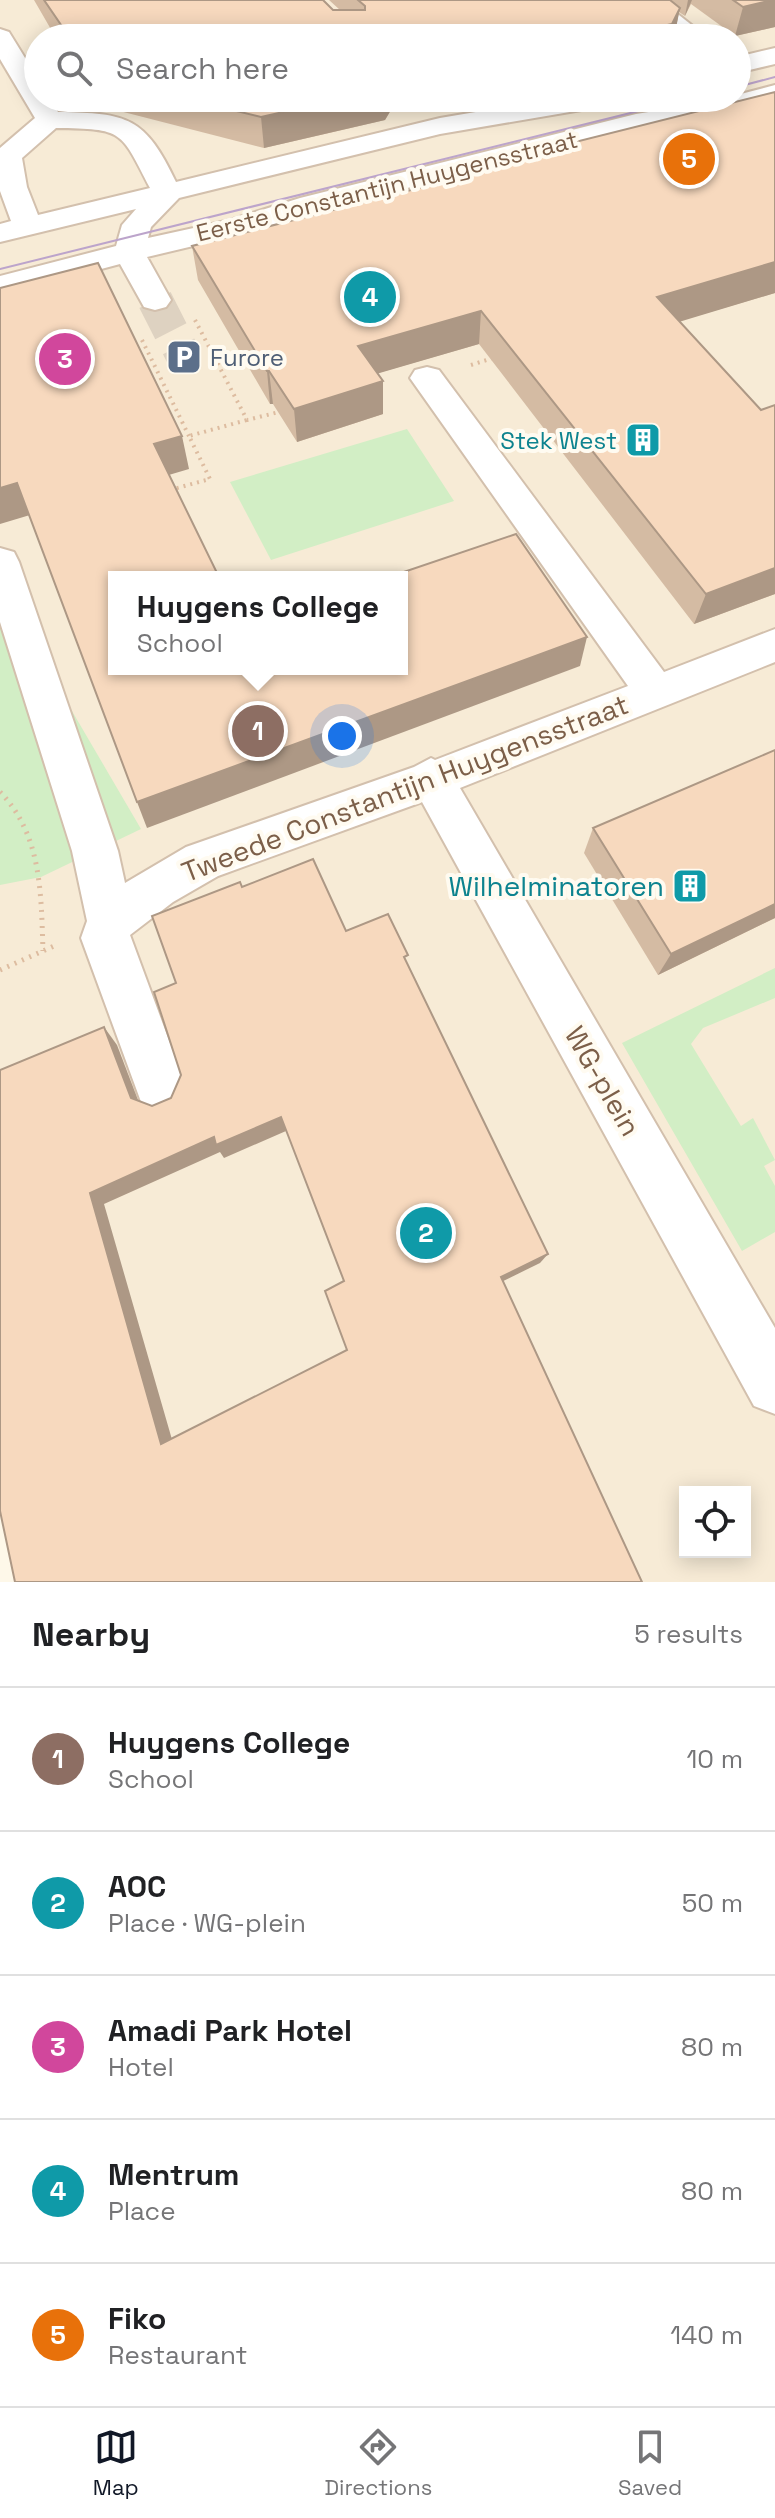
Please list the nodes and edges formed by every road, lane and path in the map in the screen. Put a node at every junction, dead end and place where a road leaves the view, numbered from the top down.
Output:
1 (645, 0) edge
2 (677, 24) edge
3 (0, 37) edge
4 (775, 56) edge
5 (24, 78) edge
6 (758, 81) edge
7 (44, 112) edge
8 (477, 112) edge
9 (625, 112) edge
10 (701, 112) edge
11 (431, 117) junction
12 (49, 120) junction
13 (474, 155) junction
14 (168, 193) junction
15 (14, 230) edge
16 (140, 242) junction
17 (0, 263) edge
18 (0, 286) edge
19 (155, 300) tunnel mouth
20 (140, 337) dead end
21 (498, 356) edge
22 (427, 378) joint
23 (290, 409) edge
24 (247, 420) junction
25 (189, 436) junction
26 (165, 492) edge
27 (0, 562) edge
28 (775, 645) edge
29 (655, 692) junction
30 (431, 777) junction
31 (0, 792) edge
32 (111, 921) junction
33 (43, 951) dead end
34 (162, 1092) dead end
35 (775, 1385) edge

1 - 2 street
3 - 5 street
4 - 6 street, Eerste Constantijn Huygensstraat
7 - 12 street
8 - 11 street, Eerste Constantijn Huygensstraat
9 - 13 street, Eerste Constantijn Huygensstraat
10 - 13 street, Eerste Constantijn Huygensstraat
11 - 13 street
11 - 14 street, Eerste Constantijn Huygensstraat
12 - 14 street, Eerste Constantijn Huygensstraat
12 - 15 street, Eerste Constantijn Huygensstraat
13 - 16 street, Eerste Constantijn Huygensstraat
14 - 15 street, Eerste Constantijn Huygensstraat
14 - 16 street
16 - 17 street, Eerste Constantijn Huygensstraat
16 - 18 street, Eerste Constantijn Huygensstraat
16 - 19 street
16 - 24 path
20 - 25 path
21 - 22 path
22 - 29 street, Tweede Constantijn Huygensstraat
23 - 24 path
24 - 25 path
25 - 26 path
27 - 32 street
28 - 29 street, Tweede Constantijn Huygensstraat
29 - 30 street, Tweede Constantijn Huygensstraat
30 - 32 street, Tweede Constantijn Huygensstraat
30 - 35 street, WG-plein
31 - 33 path
32 - 34 street

